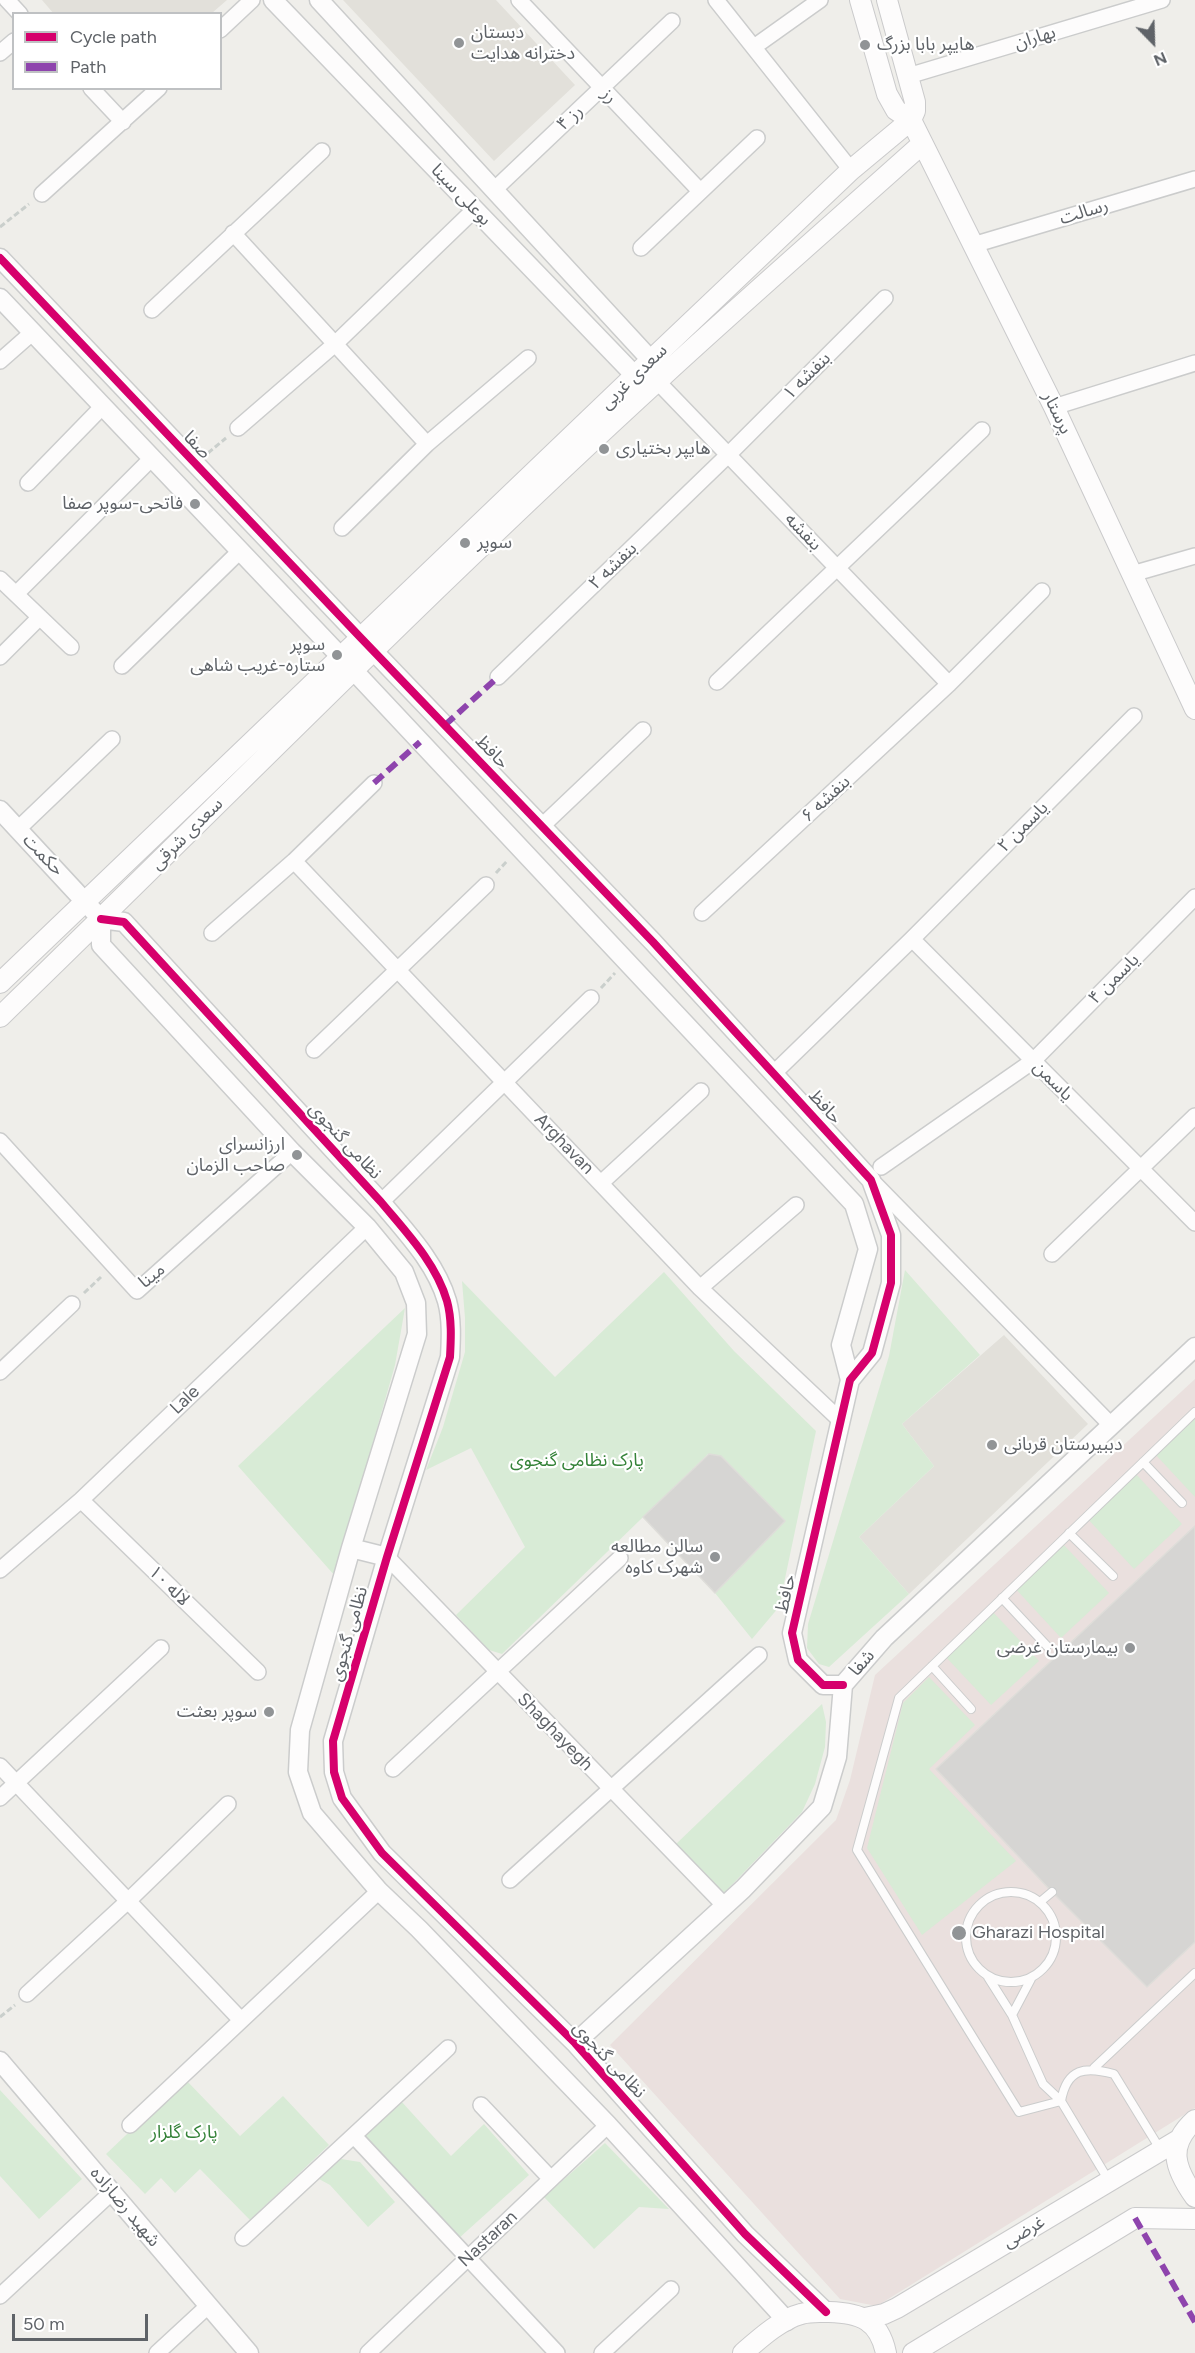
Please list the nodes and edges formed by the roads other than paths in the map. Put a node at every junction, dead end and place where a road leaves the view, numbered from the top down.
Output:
1 (8, 0) edge
2 (252, 0) edge
3 (273, 0) edge
4 (319, 0) edge
5 (519, 0) edge
6 (716, 0) edge
7 (820, 0) edge
8 (860, 0) edge
9 (887, 0) edge
10 (1162, 0) edge
11 (18, 12) edge
12 (672, 21) dead end
13 (222, 28) edge
14 (12, 43) edge
15 (754, 47) junction
16 (0, 53) edge
17 (908, 76) junction
18 (602, 87) junction
19 (93, 90) edge
20 (157, 90) edge
21 (911, 120) junction
22 (123, 122) junction
23 (757, 138) dead end
24 (922, 144) junction
25 (322, 151) dead end
26 (851, 171) junction
27 (1195, 179) edge
28 (495, 189) junction
29 (700, 191) junction
30 (42, 194) road end
31 (475, 209) junction
32 (233, 233) junction
33 (973, 245) junction
34 (641, 248) dead end
35 (0, 258) edge
36 (0, 298) edge
37 (885, 298) dead end
38 (152, 310) dead end
39 (33, 333) junction
40 (335, 344) junction
41 (528, 358) dead end
42 (0, 361) edge
43 (1195, 363) edge
44 (651, 376) junction
45 (103, 406) junction
46 (1054, 406) junction
47 (238, 428) road end
48 (982, 430) dead end
49 (427, 444) junction
50 (728, 454) junction
51 (152, 458) junction
52 (28, 483) dead end
53 (342, 528) dead end
54 (240, 551) junction
55 (1195, 556) edge
56 (838, 569) junction
57 (1132, 574) junction
58 (0, 579) edge
59 (1042, 591) dead end
60 (16, 594) junction
61 (40, 617) junction
62 (367, 644) junction
63 (71, 647) dead end
64 (0, 657) edge
65 (346, 663) junction
66 (122, 666) dead end
67 (498, 677) dead end
68 (717, 682) dead end
69 (949, 684) junction
70 (1195, 709) edge
71 (1134, 716) dead end
72 (643, 730) dead end
73 (112, 739) dead end
74 (374, 783) dead end
75 (0, 810) edge
76 (542, 826) junction
77 (18, 830) junction
78 (294, 861) junction
79 (486, 885) road end
80 (1195, 897) edge
81 (86, 900) junction
82 (702, 913) dead end
83 (101, 919) junction
84 (212, 933) dead end
85 (912, 939) junction
86 (397, 969) junction
87 (0, 983) edge
88 (591, 998) road end
89 (0, 1017) edge
90 (314, 1050) dead end
91 (1033, 1060) junction
92 (774, 1073) junction
93 (504, 1082) junction
94 (701, 1091) dead end
95 (755, 1098) junction
96 (1195, 1116) edge
97 (0, 1141) edge
98 (292, 1152) junction
99 (1140, 1169) junction
100 (876, 1173) junction
101 (601, 1183) junction
102 (381, 1202) junction
103 (796, 1205) dead end
104 (1195, 1223) edge
105 (367, 1227) junction
106 (1052, 1254) dead end
107 (700, 1288) junction
108 (72, 1304) road end
109 (1195, 1347) edge
110 (0, 1372) edge
111 (850, 1380) junction
112 (1195, 1412) edge
113 (841, 1421) junction
114 (1111, 1425) junction
115 (1143, 1462) junction
116 (81, 1500) junction
117 (1182, 1503) dead end
118 (1070, 1533) junction
119 (351, 1548) junction
120 (387, 1557) junction
121 (620, 1558) dead end
122 (0, 1570) edge
123 (1113, 1576) dead end
124 (1002, 1598) junction
125 (1047, 1646) dead end
126 (161, 1648) dead end
127 (759, 1655) dead end
128 (932, 1666) junction
129 (258, 1672) dead end
130 (497, 1672) junction
131 (843, 1685) junction
132 (971, 1709) dead end
133 (0, 1766) edge
134 (393, 1769) dead end
135 (16, 1784) junction
136 (611, 1791) junction
137 (0, 1798) edge
138 (228, 1804) dead end
139 (510, 1880) dead end
140 (379, 1891) junction
141 (1052, 1892) dead end
142 (128, 1901) junction
143 (1040, 1902) junction
144 (724, 1905) junction
145 (480, 1950) junction
146 (460, 1971) junction
147 (1195, 1973) edge
148 (988, 1977) junction
149 (1031, 1978) junction
150 (27, 1994) dead end
151 (1012, 2015) junction
152 (240, 2019) junction
153 (575, 2043) junction
154 (448, 2048) dead end
155 (0, 2061) edge
156 (1094, 2068) junction
157 (1061, 2101) junction
158 (481, 2105) dead end
159 (1195, 2120) edge
160 (130, 2124) dead end
161 (608, 2125) junction
162 (354, 2136) junction
163 (1180, 2139) junction
164 (1161, 2151) junction
165 (695, 2177) junction
166 (551, 2179) junction
167 (1109, 2181) junction
168 (112, 2192) junction
169 (674, 2197) junction
170 (1195, 2197) edge
171 (1195, 2219) edge
172 (243, 2238) dead end
173 (468, 2258) junction
174 (671, 2289) dead end
175 (0, 2296) edge
176 (209, 2305) junction
177 (826, 2312) junction
178 (866, 2318) junction
179 (787, 2321) junction
180 (157, 2353) edge
181 (249, 2353) edge
182 (368, 2353) edge
183 (557, 2353) edge
184 (602, 2353) edge
185 (743, 2353) edge
186 (886, 2353) edge
187 (913, 2353) edge

1 - 11 street
2 - 13 street
3 - 31 street, بوعلی سینا
4 - 28 street, بوعلی سینا
5 - 18 street, رز
6 - 15 street
7 - 15 street
8 - 21 main road, پرستار
9 - 17 main road, پرستار
10 - 17 street, بهاران
12 - 18 street, رز ۴
14 - 16 street
15 - 26 street
17 - 21 main road, پرستار
18 - 28 street, رز ۴
18 - 29 street, رز
19 - 22 street
20 - 22 street
21 - 24 main road, پرستار
21 - 26 main road, سعدی غربی
22 - 30 street
23 - 29 street
24 - 33 main road, پرستار
24 - 44 main road, سعدی غربی
25 - 32 street
26 - 44 main road, سعدی غربی
27 - 33 street, رسالت
28 - 31 street
28 - 44 street, بوعلی سینا
29 - 34 street
31 - 40 street
31 - 44 street, بوعلی سینا
32 - 38 street
32 - 40 street
33 - 46 main road, پرستار
35 - 62 street, صفا
36 - 39 street
37 - 50 street, بنفشه ۱
39 - 42 street
39 - 45 street
40 - 47 street
40 - 49 street
41 - 49 street
43 - 46 street
44 - 50 street, بنفشه
44 - 62 main road, سعدی غربی
45 - 51 street
45 - 52 street
46 - 57 main road, پرستار
48 - 56 street
49 - 53 street
50 - 56 street, بنفشه
50 - 67 street, بنفشه ۲
51 - 54 street
51 - 60 street
54 - 65 street
54 - 66 street
55 - 57 street
56 - 68 street
56 - 69 street, بنفشه
57 - 70 main road, پرستار
58 - 60 street
59 - 69 street, بنفشه ۶
60 - 61 street
61 - 63 street
61 - 64 street
62 - 65 main road, سعدی شرقی
62 - 76 street, حافظ
65 - 81 main road, سعدی شرقی
65 - 83 main road, سعدی شرقی
65 - 95 street, حافظ
69 - 82 street, بنفشه ۶
71 - 85 street, یاسمن ۲
72 - 76 street
73 - 77 street
74 - 78 street
75 - 77 street, حکمت
76 - 92 street, حافظ
77 - 81 street, حکمت
78 - 84 street
78 - 86 street, Arghavan
79 - 86 street
80 - 91 street, یاسمن ۴
81 - 83 street, حکمت
81 - 87 main road, سعدی شرقی
83 - 89 main road, سعدی شرقی
83 - 98 street, نظامی گنجوی
83 - 102 street, نظامی گنجوی
85 - 91 street, یاسمن
85 - 92 street, یاسمن ۲
86 - 90 street
86 - 93 street, Arghavan
88 - 93 street
91 - 99 street, یاسمن
91 - 100 street, یاسمن ۴
92 - 95 street
92 - 100 street, حافظ
93 - 101 street, Arghavan
93 - 102 street
94 - 101 street
95 - 111 street, حافظ
96 - 99 street
97 - 98 street, مینا
98 - 105 street, نظامی گنجوی
99 - 104 street, یاسمن
99 - 106 street
100 - 111 street, حافظ
100 - 114 street
101 - 107 street, Arghavan
102 - 120 street, نظامی گنجوی
103 - 107 street
105 - 116 street, Lale
105 - 119 street, نظامی گنجوی
107 - 113 street, Arghavan
108 - 110 street
109 - 114 street, شفا
111 - 113 street, حافظ
112 - 115 lane
113 - 131 street, حافظ
114 - 131 street, شفا
115 - 117 lane
115 - 118 lane
116 - 122 street, Lale
116 - 129 street, لاله ۱۰
118 - 123 lane
118 - 124 lane
119 - 120 street
119 - 140 street, نظامی گنجوی
120 - 130 street, Shaghayegh
120 - 145 street, نظامی گنجوی
121 - 130 street
124 - 125 lane
124 - 128 lane
126 - 135 street
127 - 136 street
128 - 132 lane
128 - 157 lane
130 - 134 street
130 - 136 street, Shaghayegh
131 - 144 street, شفا
133 - 135 street
135 - 137 street
135 - 142 street
136 - 139 street
136 - 144 street, Shaghayegh
138 - 142 street
140 - 146 street, نظامی گنجوی
140 - 152 street
141 - 143 lane
142 - 150 street
142 - 152 street
143 - 148 lane
143 - 149 lane
144 - 153 street, شفا
145 - 146 street
145 - 153 street, نظامی گنجوی
146 - 161 street, نظامی گنجوی
147 - 156 lane
148 - 149 lane
148 - 151 lane
149 - 151 lane
151 - 157 lane
152 - 160 street
153 - 165 street, نظامی گنجوی
154 - 162 street
155 - 168 street, شهید رضازاده
156 - 157 lane
156 - 164 lane
157 - 167 lane
158 - 166 street
159 - 163 main road
161 - 166 street, Nastaran
161 - 169 street, نظامی گنجوی
162 - 172 street
162 - 173 street
163 - 164 main road, غرضی
163 - 170 main road
164 - 167 main road, غرضی
165 - 169 street
165 - 177 street, نظامی گنجوی
166 - 173 street, Nastaran
167 - 178 main road, غرضی
168 - 175 street
168 - 176 street, شهید رضازاده
169 - 179 street, نظامی گنجوی
171 - 187 main road
173 - 182 street, Nastaran
173 - 183 street
174 - 184 street
176 - 180 street
176 - 181 street, شهید رضازاده
177 - 178 main road
177 - 179 main road
178 - 186 main road
179 - 185 main road

